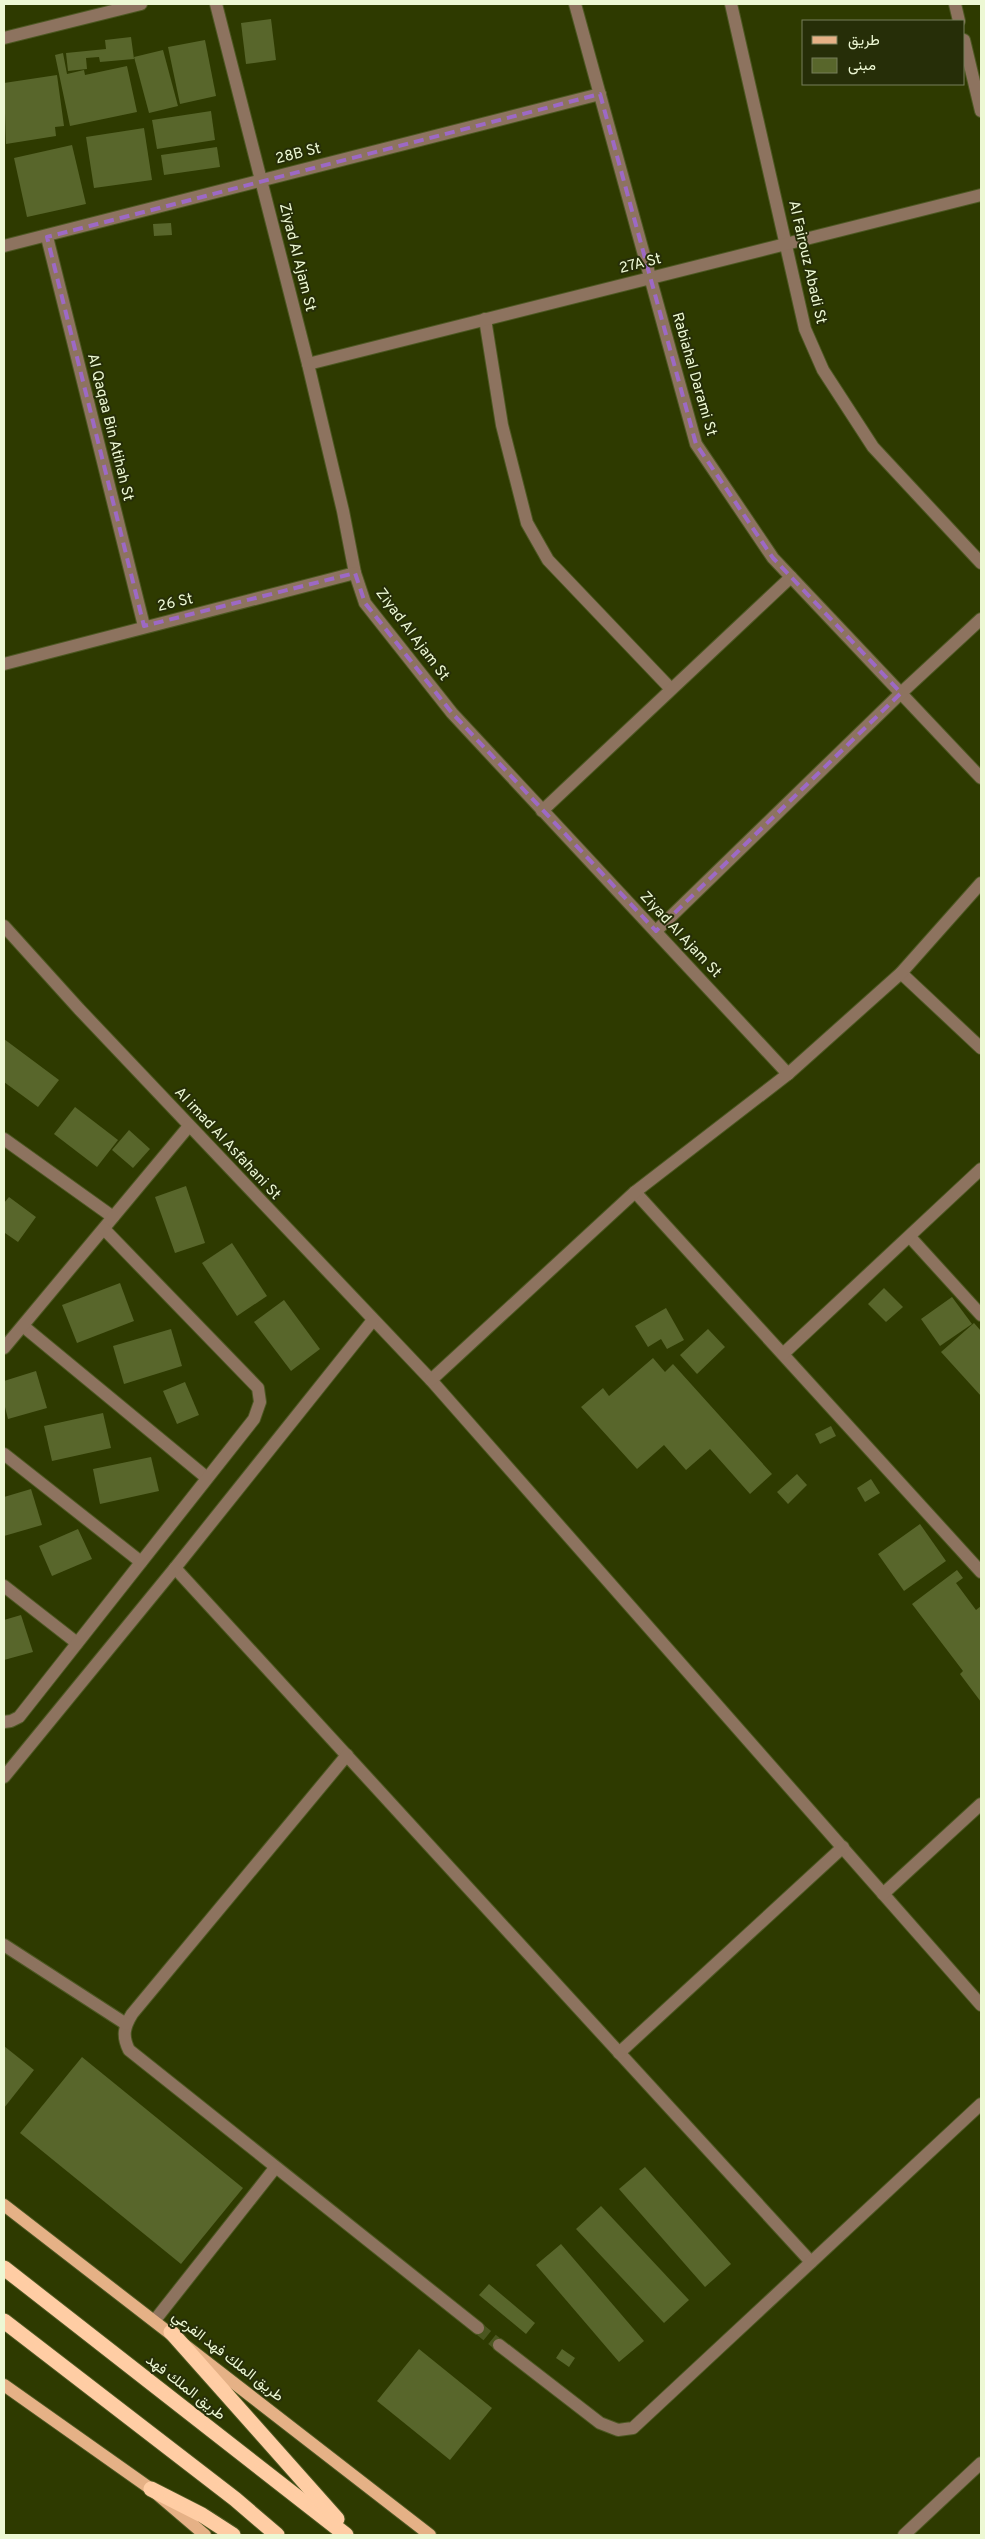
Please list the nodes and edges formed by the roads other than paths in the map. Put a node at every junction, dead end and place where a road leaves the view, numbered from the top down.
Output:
1 (142, 4) edge
2 (216, 4) edge
3 (575, 4) edge
4 (731, 4) edge
5 (955, 4) edge
6 (959, 20) edge
7 (4, 38) edge
8 (965, 42) edge
9 (976, 64) edge
10 (600, 94) junction
11 (981, 111) edge
12 (261, 179) junction
13 (981, 195) edge
14 (47, 237) junction
15 (786, 244) junction
16 (4, 246) edge
17 (650, 277) junction
18 (485, 319) junction
19 (308, 364) junction
20 (981, 563) edge
21 (355, 573) junction
22 (791, 577) junction
23 (981, 619) edge
24 (144, 626) junction
25 (4, 664) edge
26 (671, 690) junction
27 (901, 693) junction
28 (981, 778) edge
29 (542, 810) junction
30 (981, 883) edge
31 (4, 926) edge
32 (656, 931) junction
33 (901, 973) junction
34 (981, 1048) edge
35 (788, 1074) junction
36 (190, 1126) junction
37 (4, 1139) edge
38 (981, 1169) edge
39 (635, 1192) junction
40 (114, 1217) junction
41 (104, 1229) junction
42 (910, 1237) junction
43 (981, 1315) edge
44 (373, 1320) junction
45 (23, 1326) junction
46 (4, 1348) edge
47 (783, 1354) junction
48 (431, 1380) junction
49 (4, 1454) edge
50 (207, 1478) junction
51 (141, 1562) junction
52 (175, 1568) junction
53 (981, 1572) edge
54 (4, 1586) edge
55 (77, 1643) junction
56 (4, 1722) edge
57 (347, 1755) junction
58 (4, 1777) edge
59 (981, 1804) edge
60 (843, 1847) junction
61 (883, 1894) junction
62 (4, 1945) edge
63 (981, 2005) edge
64 (126, 2024) junction
65 (619, 2053) junction
66 (981, 2104) edge
67 (275, 2168) junction
68 (4, 2205) edge
69 (811, 2262) junction
70 (4, 2268) edge
71 (155, 2320) junction
72 (4, 2322) edge
73 (478, 2328) tunnel mouth
74 (171, 2332) junction
75 (499, 2345) tunnel mouth
76 (4, 2385) edge
77 (979, 2468) edge
78 (151, 2489) junction
79 (205, 2535) edge
80 (233, 2535) edge
81 (277, 2535) edge
82 (346, 2535) edge
83 (351, 2535) edge
84 (430, 2535) edge
85 (904, 2535) edge

1 - 7 street
2 - 12 street, Ziyad Al Ajam St
3 - 10 street, Rabiahal Darami St
4 - 15 street, Al Fairouz Abadi St
5 - 6 street
8 - 9 street
9 - 11 street
10 - 12 street, 28B St
10 - 17 street, Rabiahal Darami St
12 - 14 street, 28B St
12 - 19 street, Ziyad Al Ajam St
13 - 15 street, 27A St
14 - 16 street, 28B St
14 - 24 street, Al Qaqaa Bin Atihah St
15 - 17 street, 27A St
15 - 20 street, Al Fairouz Abadi St
17 - 18 street, 27A St
17 - 22 street, Rabiahal Darami St
18 - 19 street, 27A St
18 - 26 street
19 - 21 street, Ziyad Al Ajam St
21 - 24 street, 26 St
21 - 29 street, Ziyad Al Ajam St
22 - 26 street
22 - 27 street, Rabiahal Darami St
23 - 27 street
24 - 25 street, 26 St
26 - 29 street
27 - 28 street, Rabiahal Darami St
27 - 32 street
29 - 32 street, Ziyad Al Ajam St
30 - 33 street
31 - 36 street, Al imad Al Asfahani St
32 - 35 street, Ziyad Al Ajam St
33 - 34 street
33 - 35 street
35 - 39 street
36 - 40 street
36 - 44 street, Al imad Al Asfahani St
37 - 40 street
38 - 42 street
39 - 47 street
39 - 48 street
40 - 41 street
41 - 45 street
41 - 50 street
42 - 43 street
42 - 47 street
44 - 48 street, Al imad Al Asfahani St
44 - 52 street
45 - 46 street
45 - 50 street
47 - 53 street
48 - 60 street, Al imad Al Asfahani St
49 - 51 street
50 - 51 street
51 - 55 street
52 - 57 street
52 - 58 street
54 - 55 street
55 - 56 street
57 - 64 street
57 - 65 street
59 - 61 street
60 - 61 street, Al imad Al Asfahani St
60 - 65 street
61 - 63 street, Al imad Al Asfahani St
62 - 64 street
64 - 67 street
65 - 69 street
66 - 69 street
67 - 71 street
67 - 73 street
68 - 71 main road, طريق الملك فهد الفرعي
69 - 75 street
70 - 82 highway, طريق الملك فهد
71 - 74 main road, طريق الملك فهد الفرعي
72 - 81 highway
74 - 83 highway
74 - 84 main road, طريق الملك فهد الفرعي
76 - 78 main road
77 - 85 street
78 - 79 main road
78 - 80 highway

